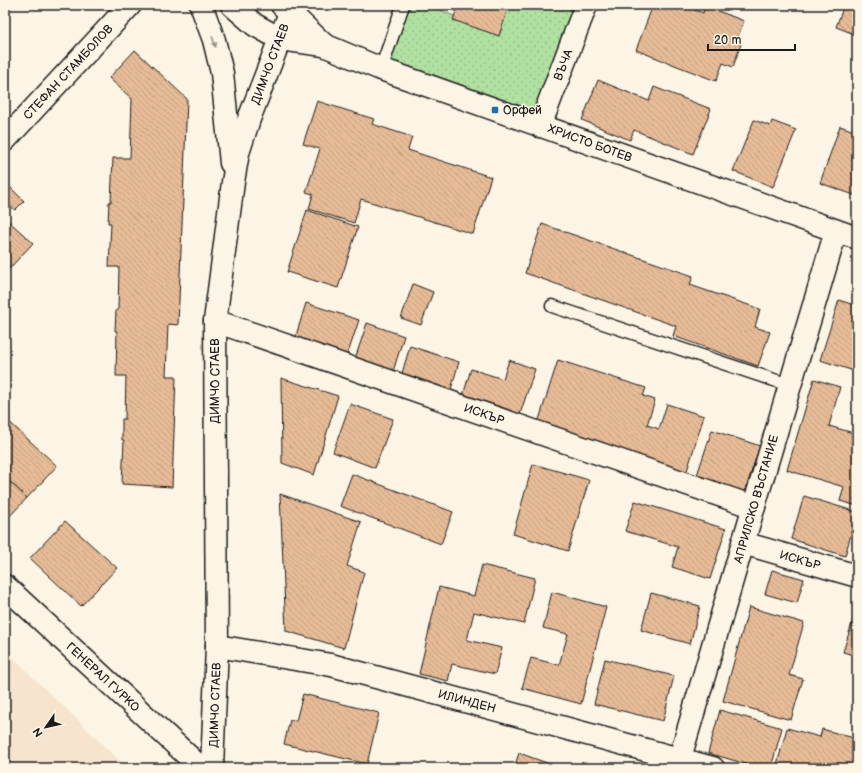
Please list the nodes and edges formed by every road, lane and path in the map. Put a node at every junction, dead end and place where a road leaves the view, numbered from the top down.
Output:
1 (130, 5) edge
2 (200, 5) edge
3 (232, 5) edge
4 (403, 5) edge
5 (586, 5) edge
6 (288, 8) edge
7 (280, 39) junction
8 (324, 45) junction
9 (381, 69) junction
10 (540, 126) junction
11 (5, 140) edge
12 (233, 182) junction
13 (836, 231) junction
14 (857, 238) edge
15 (552, 306) dead end
16 (215, 321) junction
17 (789, 385) junction
18 (754, 507) junction
19 (743, 543) junction
20 (857, 576) edge
21 (5, 586) edge
22 (217, 646) junction
23 (679, 763) edge
24 (201, 768) edge
25 (212, 768) edge
26 (713, 768) edge

1 - 11 street, СТЕФАН СТАМБОЛОВ
2 -> 12 street
3 - 7 street, ХРИСТО БОТЕВ
4 - 9 lane
5 - 10 street, ВЪЧА
6 - 7 street, ДИМЧО СТАЕВ
6 - 8 street, ХРИСТО БОТЕВ
7 - 8 street, ХРИСТО БОТЕВ
7 - 12 street, ДИМЧО СТАЕВ
8 - 9 street, ХРИСТО БОТЕВ
9 - 10 street, ХРИСТО БОТЕВ
10 - 13 street, ХРИСТО БОТЕВ
12 - 16 street, ДИМЧО СТАЕВ
13 - 14 street, ХРИСТО БОТЕВ
13 - 17 street, АПРИЛСКО ВЪСТАНИЕ
15 - 17 lane
16 - 18 street, ИСКЪР
16 - 22 street, ДИМЧО СТАЕВ
17 - 18 street, АПРИЛСКО ВЪСТАНИЕ
18 - 19 street, АПРИЛСКО ВЪСТАНИЕ
19 - 20 street, ИСКЪР
19 - 23 street, АПРИЛСКО ВЪСТАНИЕ
21 - 24 street, ГЕНЕРАЛ ГУРКО
22 - 23 street, ИЛИНДЕН
22 - 25 street, ДИМЧО СТАЕВ
23 - 26 street, ИЛИНДЕН

